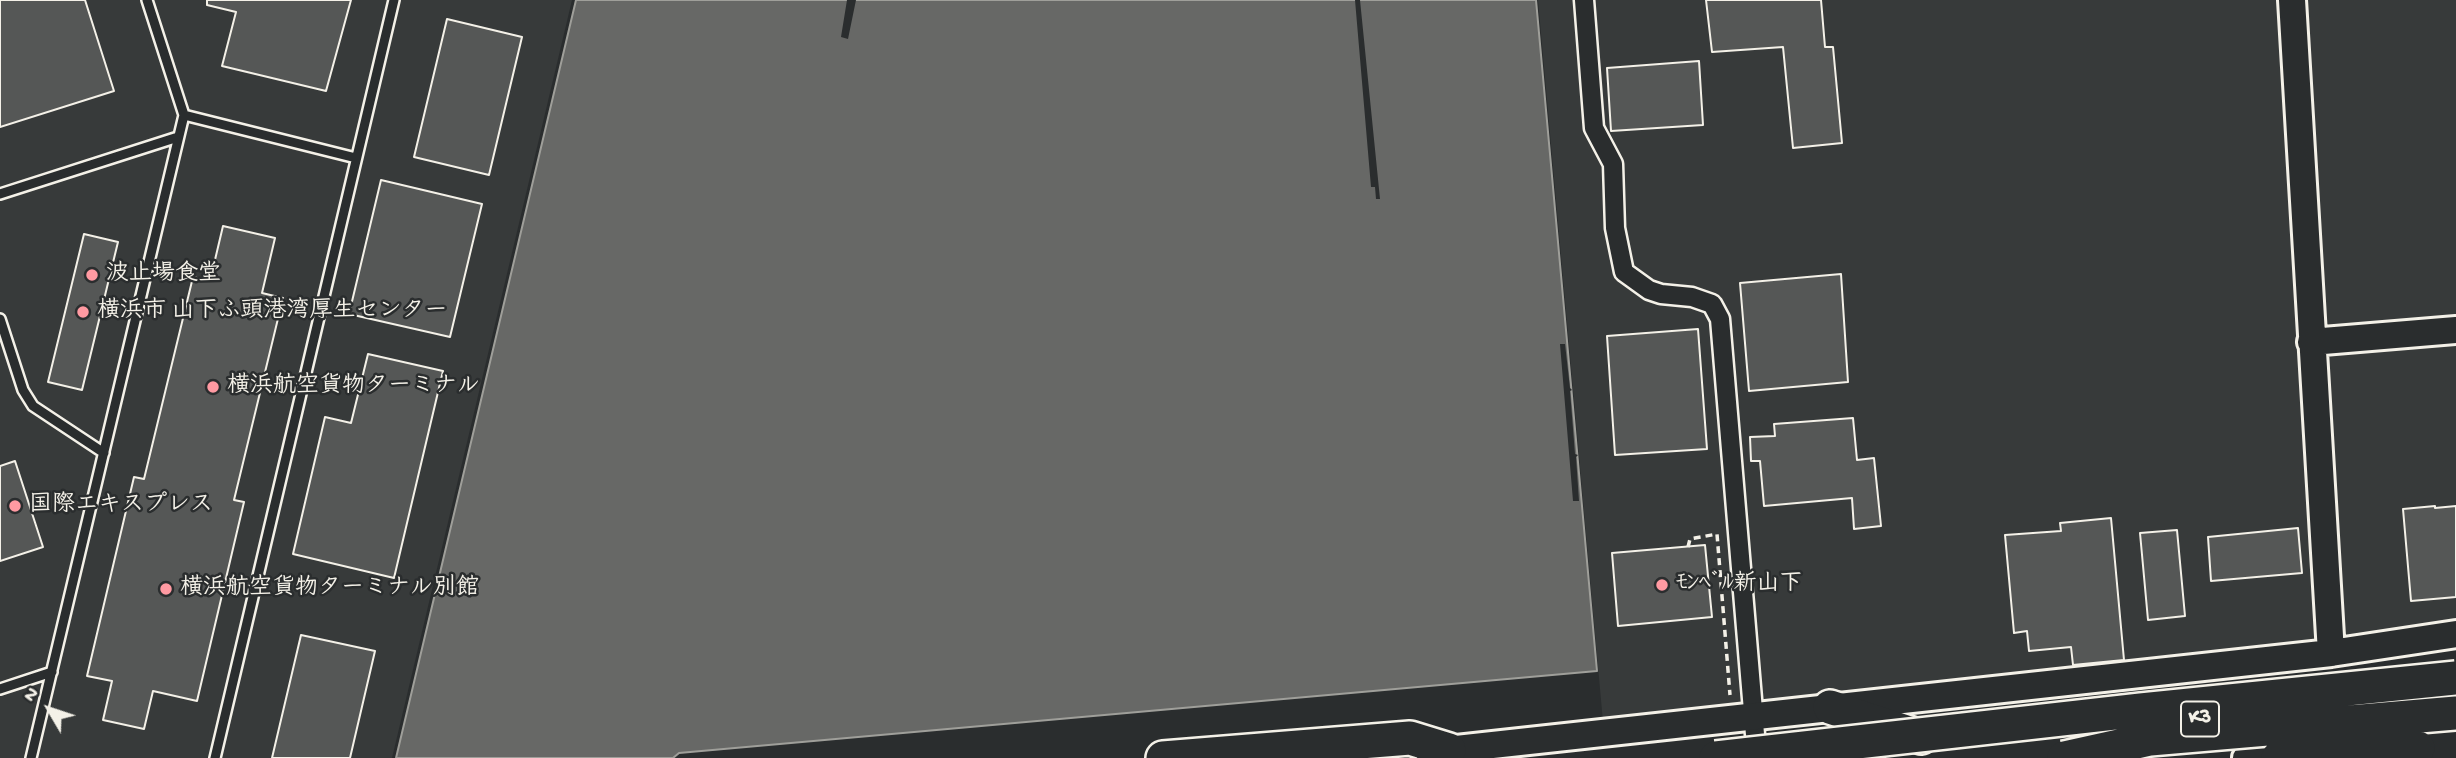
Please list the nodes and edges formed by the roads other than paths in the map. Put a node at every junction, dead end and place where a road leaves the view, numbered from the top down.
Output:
1 (147, 0) edge
2 (394, 0) edge
3 (1584, 0) edge
4 (2292, 0) edge
5 (184, 115) junction
6 (178, 137) junction
7 (356, 158) junction
8 (0, 194) edge
9 (0, 319) edge
10 (2456, 330) edge
11 (2311, 342) junction
12 (104, 453) junction
13 (2456, 634) edge
14 (2331, 653) junction
15 (2456, 659) edge
16 (52, 672) junction
17 (2456, 678) edge
18 (0, 689) edge
19 (2456, 698) edge
20 (1830, 707) junction
21 (2456, 713) edge
22 (1754, 716) junction
23 (2017, 724) junction
24 (2456, 728) edge
25 (2456, 735) edge
26 (2456, 744) edge
27 (2347, 752) edge
28 (1449, 754) edge
29 (31, 758) edge
30 (215, 758) edge
31 (1163, 758) edge
32 (1368, 758) edge
33 (1716, 758) edge
34 (1758, 758) edge
35 (2064, 758) edge
36 (2076, 758) edge
37 (2246, 758) edge
38 (2278, 758) edge

1 - 5 lane
2 - 7 lane
3 - 22 street
4 - 11 street
5 - 6 lane
5 - 7 lane
6 - 8 lane
6 - 12 lane
7 - 30 lane
9 - 12 lane
10 - 11 street
11 - 14 street
12 - 16 lane
13 - 14 street
14 - 20 street
15 - 23 highway, K3, bridge
16 - 18 lane
16 - 29 lane
17 - 23 highway, K3, bridge
19 - 20 highway, K3
20 - 22 street
21 - 35 highway, K3, bridge
22 - 28 street
22 - 34 street
23 - 33 highway, K3, bridge
24 - 36 highway, K3, bridge
25 - 27 street
26 - 38 highway, bridge
27 - 37 street
28 - 31 highway
28 - 32 street

